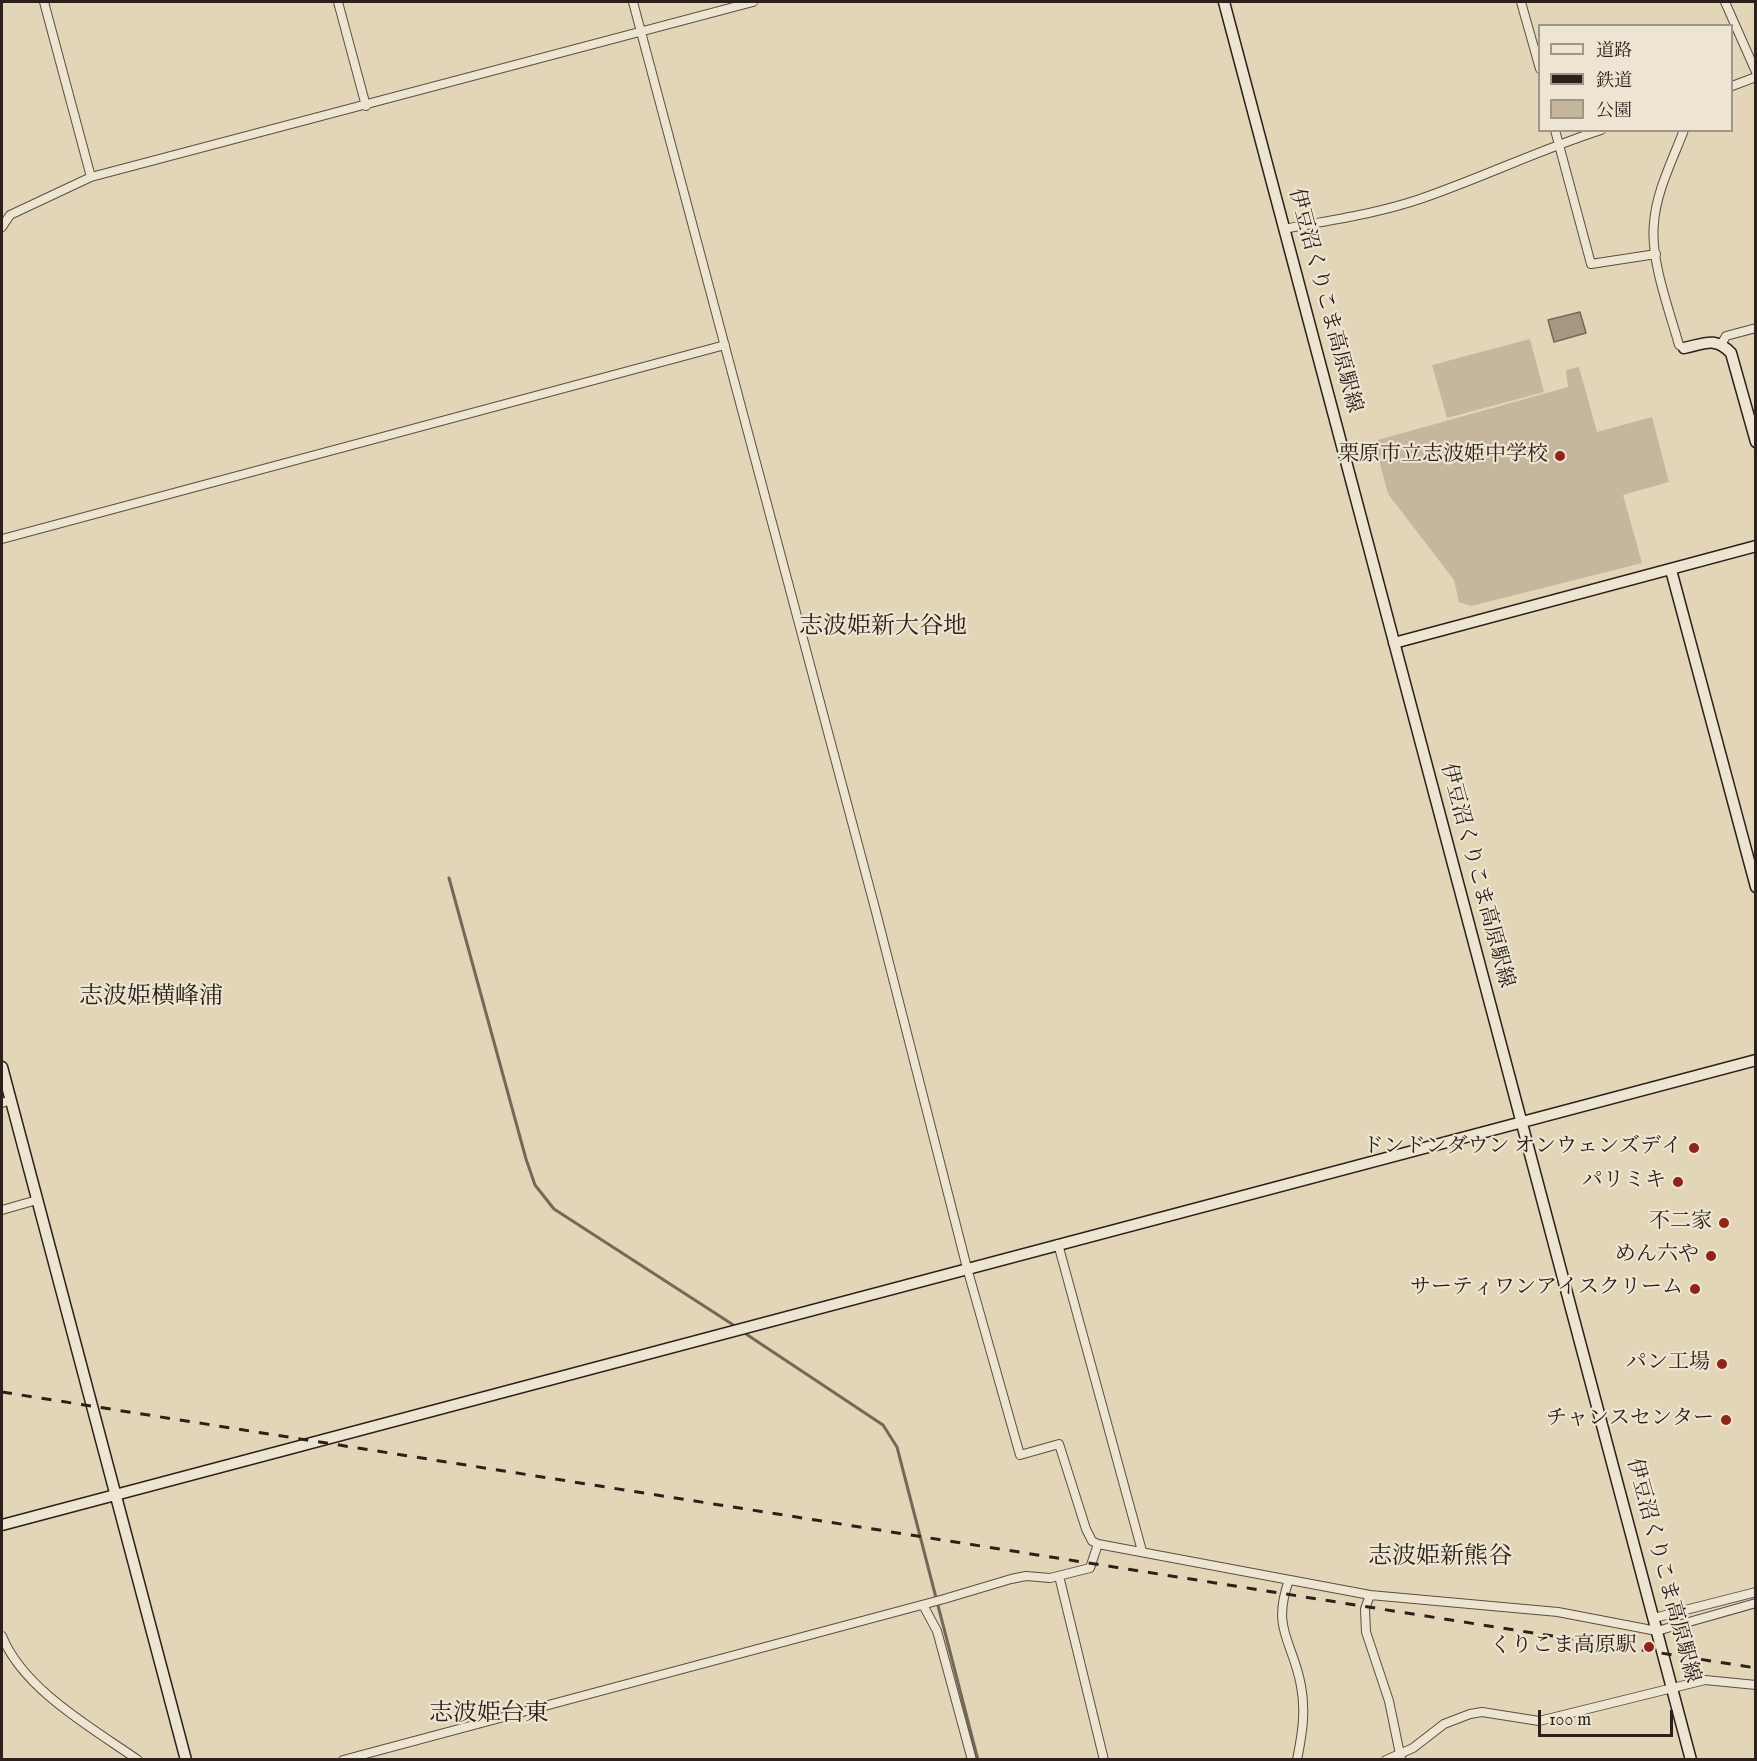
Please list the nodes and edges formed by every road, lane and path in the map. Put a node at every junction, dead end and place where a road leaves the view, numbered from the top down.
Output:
1 (44, 2) edge
2 (338, 2) edge
3 (633, 2) edge
4 (753, 2) edge
5 (1224, 2) edge
6 (1521, 2) edge
7 (1725, 2) edge
8 (641, 31) junction
9 (1538, 65) edge
10 (1755, 72) edge
11 (1755, 77) edge
12 (1733, 85) edge
13 (366, 106) junction
14 (1556, 132) edge
15 (1595, 132) edge
16 (1683, 132) edge
17 (1559, 144) junction
18 (92, 177) junction
19 (2, 227) edge
20 (1284, 229) junction
21 (1656, 254) junction
22 (1755, 328) edge
23 (1722, 343) junction
24 (725, 345) junction
25 (1684, 348) joint
26 (1755, 442) edge
27 (2, 539) edge
28 (1755, 546) edge
29 (1671, 570) junction
30 (1394, 643) junction
31 (1755, 887) edge
32 (1755, 1059) edge
33 (2, 1067) edge
34 (6, 1101) edge
35 (1521, 1121) junction
36 (37, 1200) junction
37 (2, 1210) edge
38 (1058, 1244) junction
39 (967, 1268) junction
40 (116, 1495) junction
41 (2, 1525) edge
42 (1098, 1544) junction
43 (1142, 1551) junction
44 (1059, 1576) junction
45 (1289, 1580) junction
46 (1755, 1592) edge
47 (1370, 1595) junction
48 (1727, 1599) junction
49 (1755, 1603) edge
50 (926, 1604) junction
51 (1740, 1608) junction
52 (1654, 1617) junction
53 (1658, 1631) junction
54 (2, 1636) edge
55 (4, 1653) edge
56 (1755, 1685) edge
57 (1672, 1689) junction
58 (1401, 1757) edge
59 (138, 1760) edge
60 (186, 1760) edge
61 (343, 1760) edge
62 (972, 1760) edge
63 (1104, 1760) edge
64 (1297, 1760) edge
65 (1386, 1760) edge
66 (1691, 1760) edge

1 - 18 street
2 - 13 street
3 - 8 street
4 - 8 street
5 - 20 street, 伊豆沼くりこま高原駅線
6 - 9 street
7 - 10 street
8 - 13 street
8 - 24 street
11 - 12 street
13 - 18 street
14 - 17 street
15 - 17 street
16 - 21 street
17 - 20 street
17 - 21 street
18 - 19 street
20 - 30 street, 伊豆沼くりこま高原駅線
21 - 25 street
22 - 23 street
23 - 25 street
23 - 26 street
24 - 27 street
24 - 39 street
28 - 29 street
29 - 30 street
29 - 31 street
30 - 35 street, 伊豆沼くりこま高原駅線
32 - 35 street
33 - 34 street
34 - 36 street
35 - 38 street
35 - 52 street, 伊豆沼くりこま高原駅線
36 - 37 street
36 - 40 street
38 - 39 street
38 - 43 street
39 - 40 street
39 - 42 street
40 - 41 street
40 - 60 street
42 - 43 street
42 - 44 street
43 - 45 street
44 - 50 street
44 - 63 street
45 - 47 street
45 - 64 street
46 - 48 street
47 - 53 street
47 - 58 street
48 - 51 street
48 - 52 street
49 - 51 street
50 - 61 street
50 - 62 street
51 - 53 street
52 - 53 street, 伊豆沼くりこま高原駅線
53 - 57 street, 伊豆沼くりこま高原駅線
54 - 55 street
55 - 59 street
56 - 57 street
57 - 58 street
57 - 66 street, 伊豆沼くりこま高原駅線
58 - 65 street

